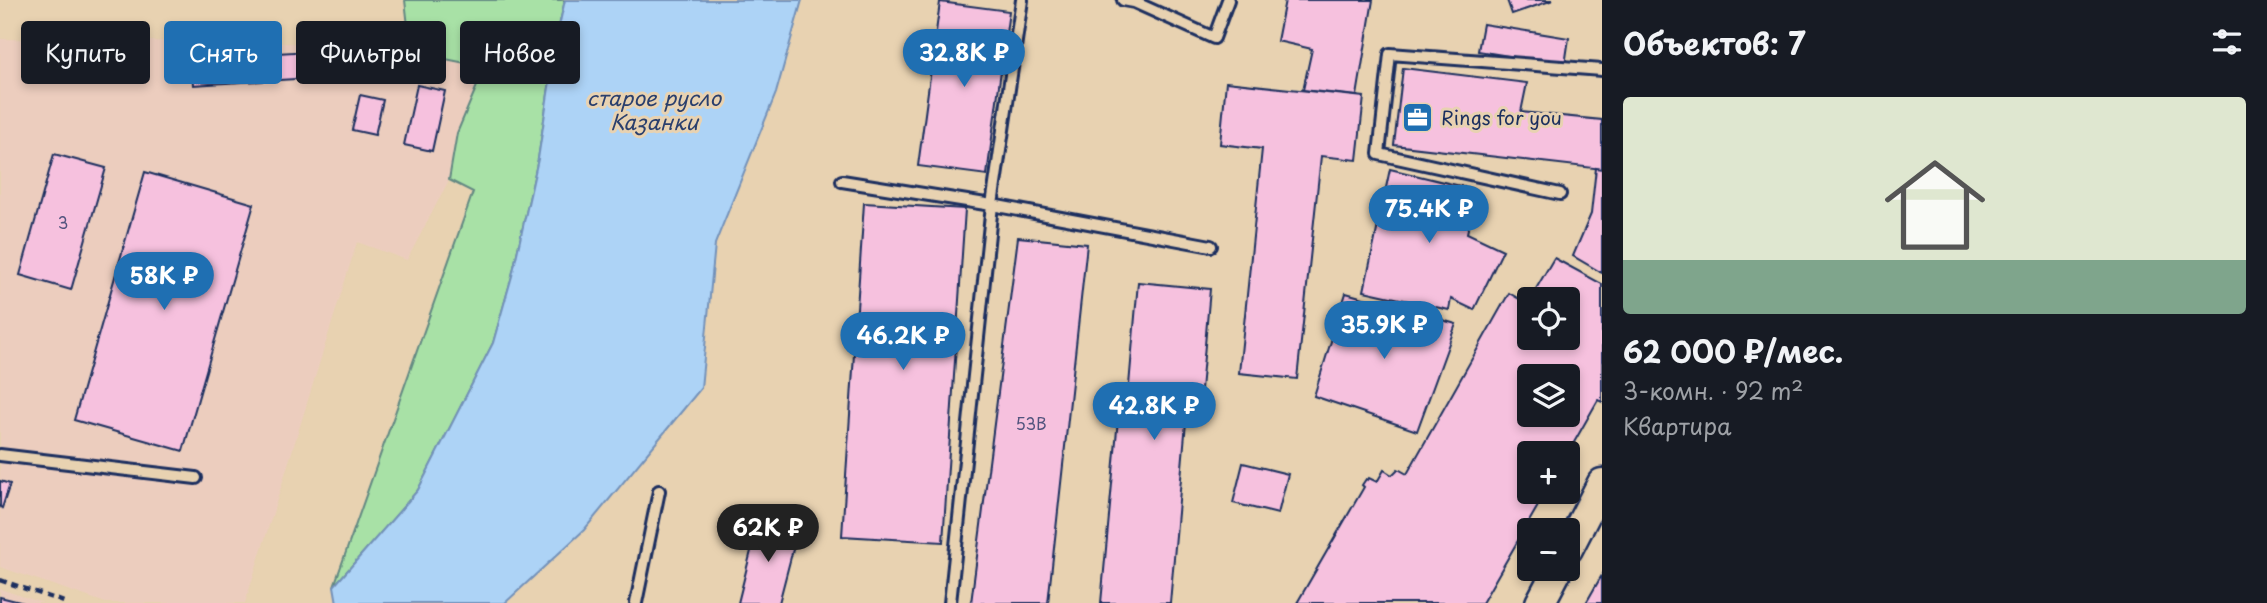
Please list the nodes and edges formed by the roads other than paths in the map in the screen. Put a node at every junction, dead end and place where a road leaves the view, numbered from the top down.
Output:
1 (1022, 0) edge
2 (1123, 0) edge
3 (1228, 0) edge
4 (1602, 70) edge
5 (842, 181) dead end
6 (1560, 194) dead end
7 (992, 205) junction
8 (1211, 246) dead end
9 (0, 455) edge
10 (196, 478) dead end
11 (1602, 482) edge
12 (659, 491) dead end
13 (1580, 525) edge
14 (1552, 581) edge
15 (636, 603) edge
16 (950, 603) edge
17 (1540, 603) edge

1 - 7 lane
2 - 3 lane
4 - 6 lane
5 - 7 lane
7 - 8 lane
7 - 16 lane
9 - 10 lane
11 - 13 street
12 - 15 lane
14 - 17 street

